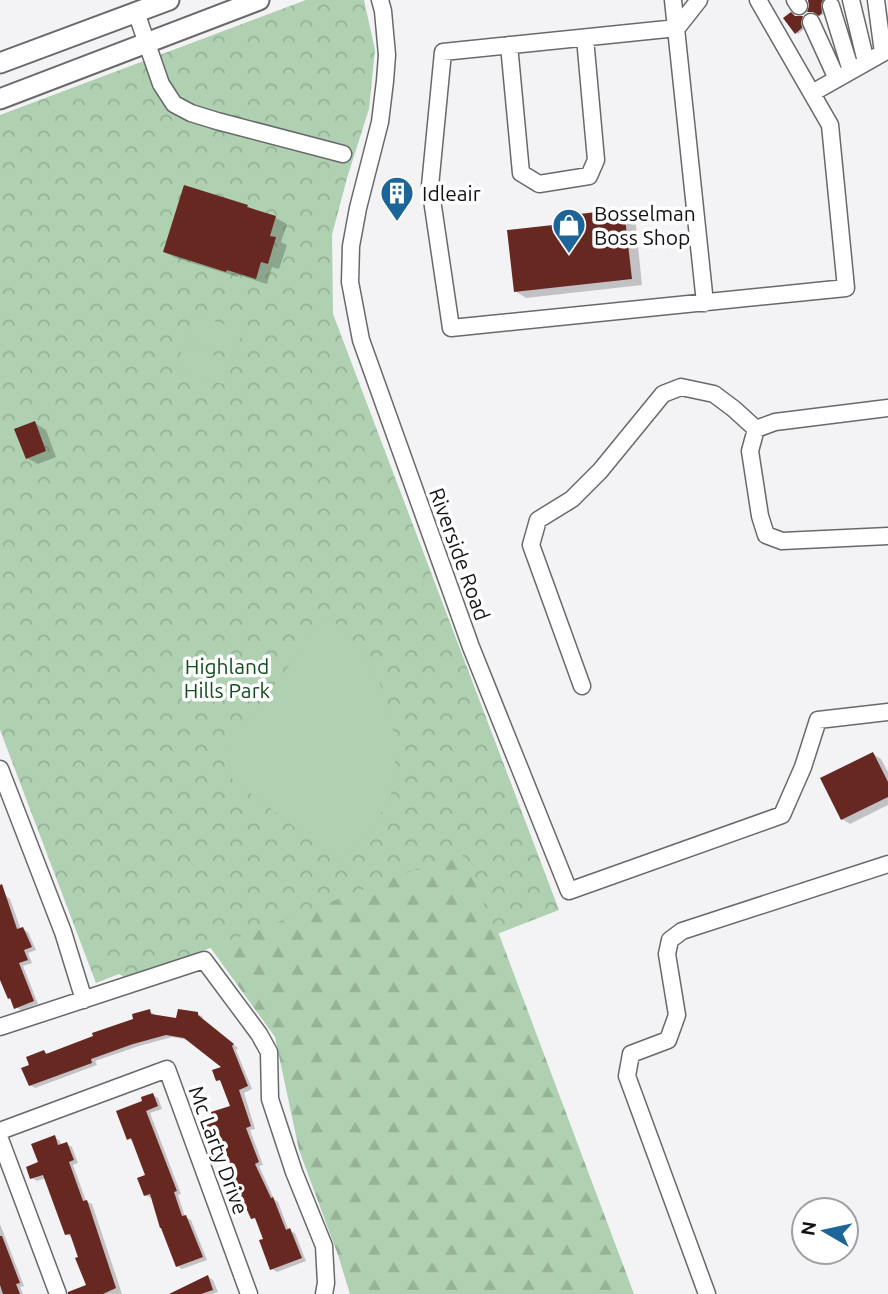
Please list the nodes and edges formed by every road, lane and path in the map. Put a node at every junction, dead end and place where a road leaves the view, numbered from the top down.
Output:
1 (169, 0) edge
2 (259, 0) edge
3 (380, 0) edge
4 (673, 0) edge
5 (699, 0) edge
6 (758, 0) edge
7 (851, 0) edge
8 (876, 0) edge
9 (831, 6) dead end
10 (136, 12) junction
11 (811, 22) dead end
12 (677, 28) junction
13 (585, 38) junction
14 (147, 43) junction
15 (509, 45) junction
16 (886, 51) edge
17 (866, 62) junction
18 (0, 63) edge
19 (844, 75) junction
20 (812, 93) junction
21 (0, 99) edge
22 (343, 154) dead end
23 (705, 303) junction
24 (888, 408) edge
25 (756, 429) junction
26 (888, 536) edge
27 (582, 686) dead end
28 (888, 712) edge
29 (0, 769) edge
30 (888, 864) edge
31 (84, 1000) junction
32 (0, 1027) edge
33 (0, 1131) edge
34 (0, 1139) edge
35 (58, 1294) edge
36 (249, 1294) edge
37 (324, 1294) edge
38 (707, 1294) edge

1 - 10 main road
2 - 14 main road
3 - 28 street, Riverside Road
4 - 12 street
5 - 12 street
6 - 20 street
7 - 17 street
8 - 16 street
9 - 19 street
10 - 14 street
10 - 18 main road
11 - 19 street
12 - 13 street
12 - 23 street
13 - 15 street
13 - 15 street
14 - 21 main road
14 - 22 street
15 - 23 street
16 - 17 street
17 - 19 street
19 - 20 street
20 - 23 street
24 - 25 street
25 - 26 street
25 - 27 street
29 - 31 street
30 - 38 street
31 - 32 street
31 - 37 street
33 - 36 street, Mc Larty Drive
34 - 35 street

